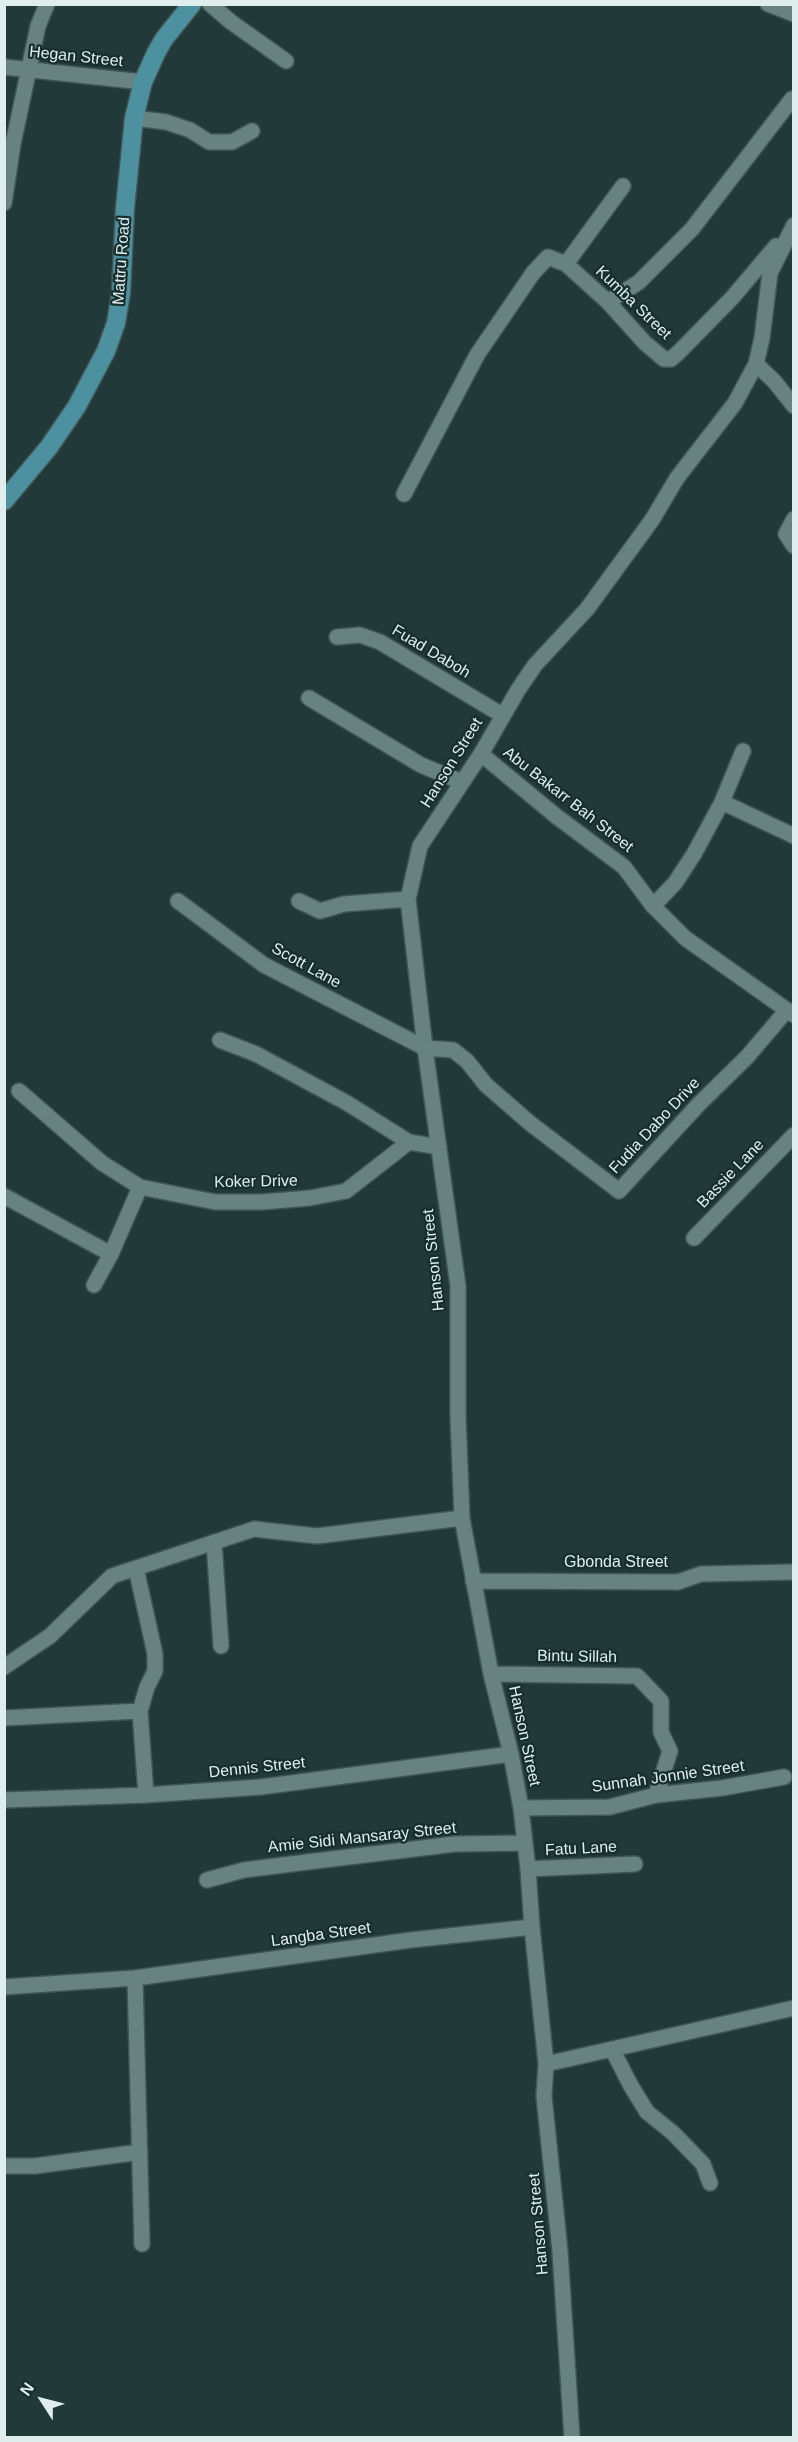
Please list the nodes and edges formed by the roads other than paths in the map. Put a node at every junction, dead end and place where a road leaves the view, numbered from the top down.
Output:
1 (47, 4) edge
2 (192, 4) edge
3 (210, 4) edge
4 (768, 4) edge
5 (794, 14) edge
6 (286, 61) dead end
7 (4, 67) edge
8 (28, 71) junction
9 (143, 82) junction
10 (792, 99) dead end
11 (134, 118) junction
12 (252, 131) dead end
13 (623, 186) dead end
14 (4, 203) edge
15 (792, 227) edge
16 (566, 264) junction
17 (608, 302) junction
18 (756, 364) junction
19 (794, 406) edge
20 (404, 494) dead end
21 (4, 501) edge
22 (794, 519) edge
23 (794, 546) edge
24 (337, 637) dead end
25 (309, 698) dead end
26 (502, 715) junction
27 (743, 751) dead end
28 (481, 754) junction
29 (462, 782) junction
30 (722, 802) junction
31 (794, 836) edge
32 (408, 899) junction
33 (178, 901) dead end
34 (299, 901) dead end
35 (653, 906) junction
36 (790, 1013) edge
37 (220, 1040) dead end
38 (425, 1048) junction
39 (19, 1091) dead end
40 (794, 1135) edge
41 (409, 1142) junction
42 (439, 1147) junction
43 (140, 1187) junction
44 (4, 1196) edge
45 (694, 1238) dead end
46 (111, 1254) junction
47 (94, 1285) dead end
48 (462, 1518) junction
49 (214, 1542) junction
50 (136, 1568) junction
51 (794, 1572) edge
52 (473, 1581) junction
53 (221, 1646) dead end
54 (4, 1667) edge
55 (492, 1674) junction
56 (140, 1711) junction
57 (4, 1718) edge
58 (511, 1754) junction
59 (783, 1777) dead end
60 (146, 1795) junction
61 (656, 1795) junction
62 (4, 1800) edge
63 (521, 1808) junction
64 (524, 1843) junction
65 (635, 1864) dead end
66 (528, 1869) junction
67 (207, 1880) dead end
68 (532, 1927) junction
69 (135, 1978) junction
70 (4, 1987) edge
71 (794, 2008) edge
72 (612, 2049) junction
73 (546, 2064) junction
74 (140, 2152) junction
75 (4, 2166) edge
76 (710, 2183) dead end
77 (142, 2244) dead end
78 (573, 2438) edge

1 - 8 street
2 - 9 main road, Mattru Road
3 - 6 street
4 - 5 street
7 - 8 street, Hegan Street
8 - 9 street, Hegan Street
8 - 14 street
9 - 11 main road, Mattru Road
10 - 17 street
11 - 12 street
11 - 21 main road, Mattru Road
13 - 16 street
15 - 17 street, Kumba Street
15 - 18 street, Hanson Street
16 - 17 street, Kumba Street
16 - 20 street
18 - 19 street
18 - 26 street, Hanson Street
22 - 23 street
24 - 26 street, Fuad Daboh
25 - 29 street
26 - 28 street, Hanson Street
27 - 30 street
28 - 29 street, Hanson Street
28 - 35 street, Abu Bakarr Bah Street
29 - 32 street, Hanson Street
30 - 31 street
30 - 35 street
32 - 34 street
32 - 38 street, Hanson Street
33 - 38 street, Scott Lane
35 - 36 street, Abu Bakarr Bah Street
36 - 38 street, Fudia Dabo Drive
37 - 41 street
38 - 42 street, Hanson Street
39 - 43 street, Koker Drive
40 - 45 street, Bassie Lane
41 - 42 street
41 - 43 street, Koker Drive
42 - 48 street, Hanson Street
43 - 46 street
44 - 46 street
46 - 47 street
48 - 49 street
48 - 52 street, Hanson Street
49 - 50 street
49 - 53 street
50 - 54 street
50 - 56 street
51 - 52 street, Gbonda Street
52 - 55 street, Hanson Street
55 - 58 street, Hanson Street
55 - 61 street, Bintu Sillah
56 - 57 street
56 - 60 street
58 - 60 street, Dennis Street
58 - 63 street, Hanson Street
59 - 61 street, Sunnah Jonnie Street
60 - 62 street, Dennis Street
61 - 63 street, Sunnah Jonnie Street
63 - 64 street, Hanson Street
64 - 66 street, Hanson Street
64 - 67 street, Amie Sidi Mansaray Street
65 - 66 street, Fatu Lane
66 - 68 street, Hanson Street
68 - 69 street, Langba Street
68 - 73 street, Hanson Street
69 - 70 street, Langba Street
69 - 74 street
71 - 72 street
72 - 73 street
72 - 76 street
73 - 78 street, Hanson Street
74 - 75 street
74 - 77 street

